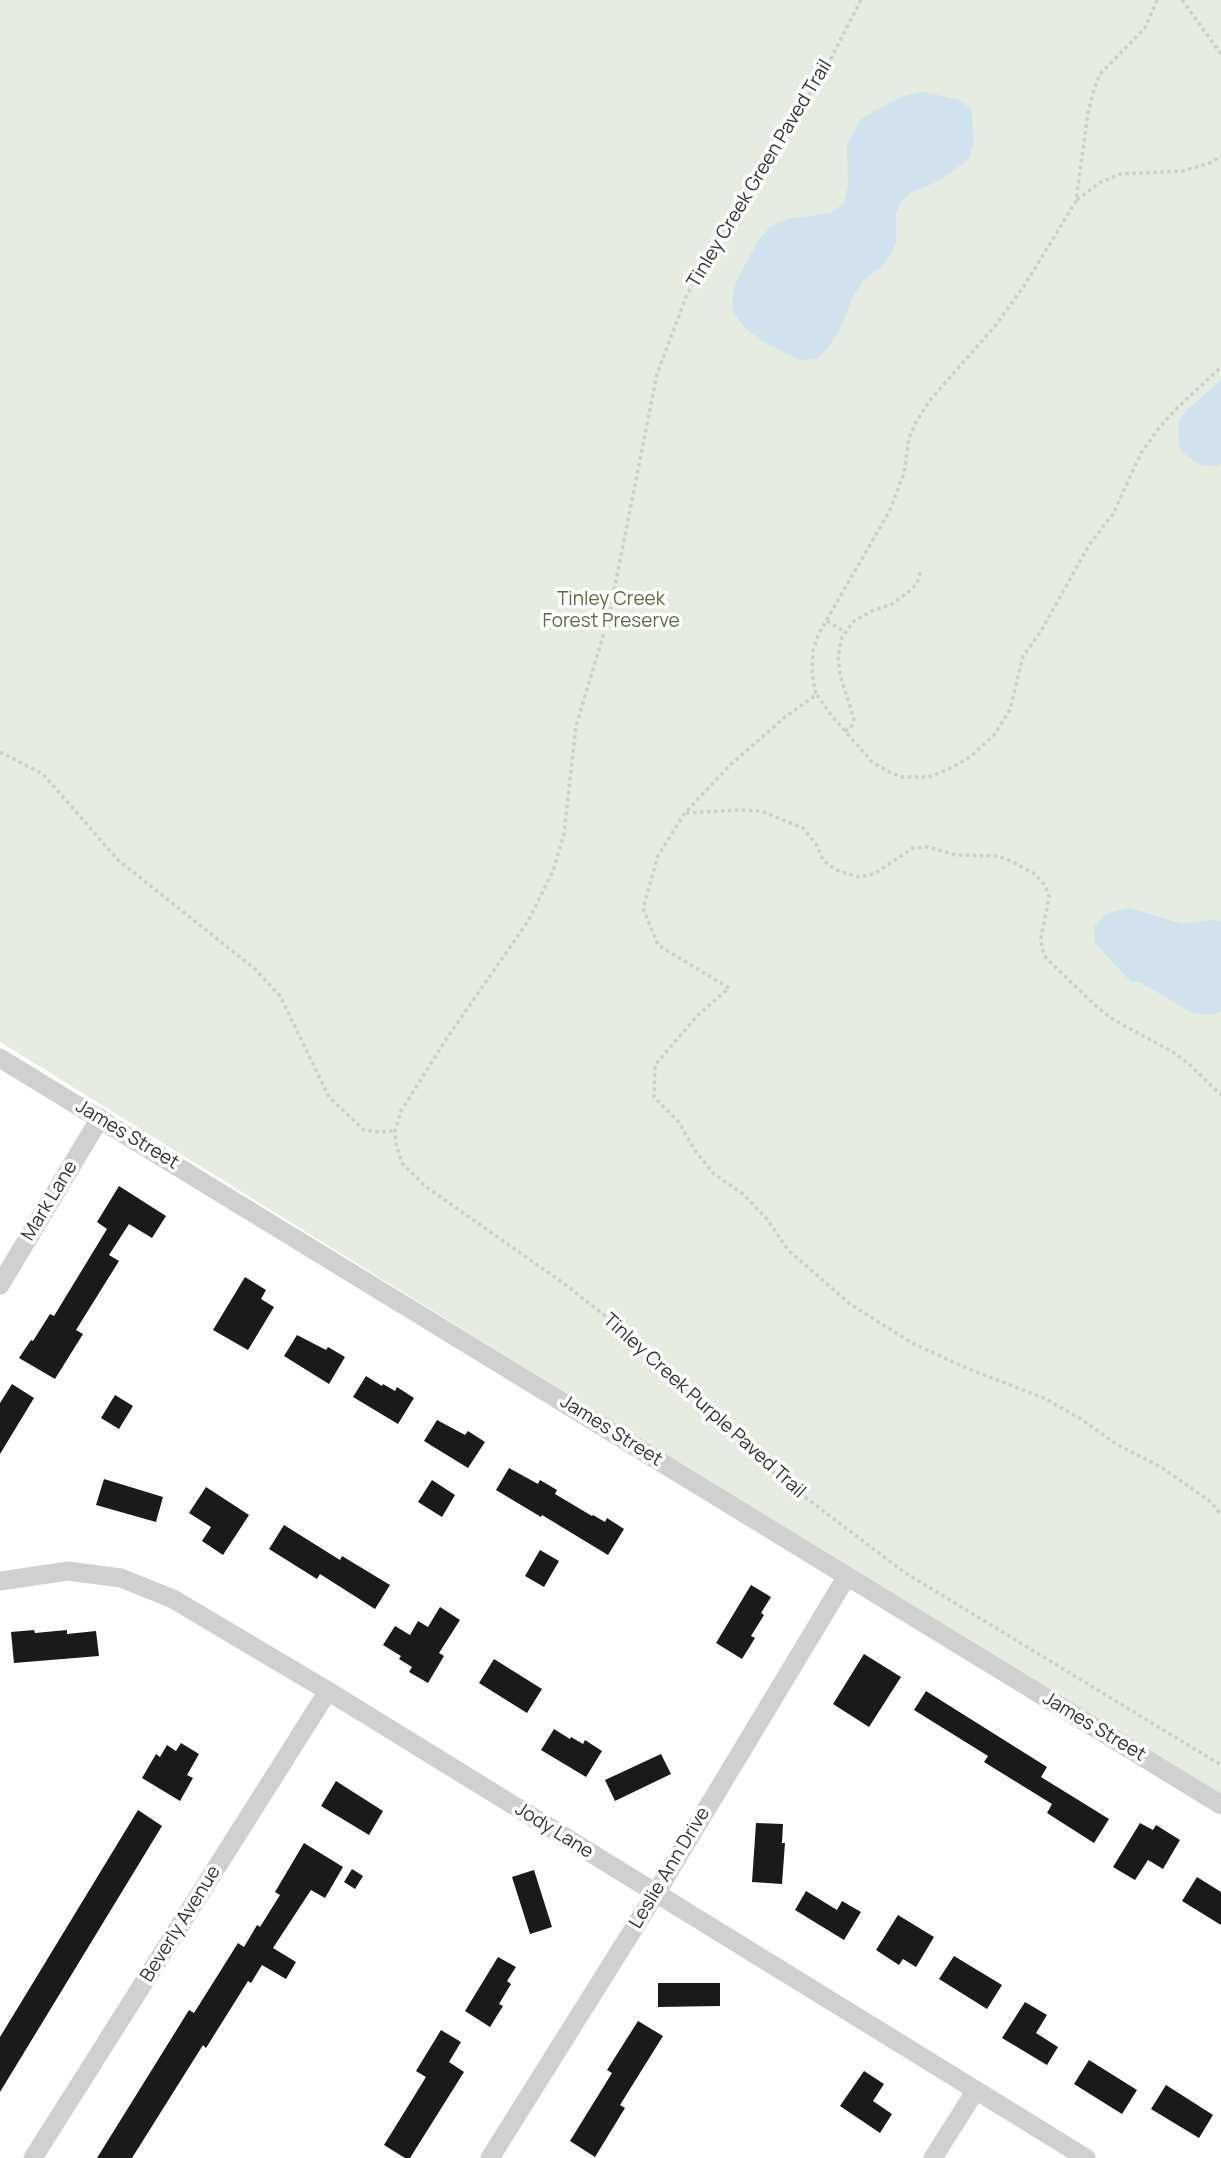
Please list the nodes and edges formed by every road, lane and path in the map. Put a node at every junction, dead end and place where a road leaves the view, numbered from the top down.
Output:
1 (861, 0) edge
2 (1157, 0) edge
3 (1182, 0) edge
4 (1221, 54) edge
5 (1221, 156) edge
6 (1076, 201) junction
7 (1221, 367) edge
8 (921, 570) dead end
9 (827, 621) junction
10 (845, 632) junction
11 (817, 695) junction
12 (845, 731) junction
13 (0, 752) edge
14 (684, 814) junction
15 (0, 1058) edge
16 (1221, 1095) edge
17 (100, 1118) junction
18 (395, 1131) junction
19 (0, 1285) edge
20 (1221, 1515) edge
21 (848, 1576) junction
22 (0, 1581) edge
23 (328, 1691) junction
24 (1221, 1765) edge
25 (1221, 1805) edge
26 (656, 1893) junction
27 (976, 2090) junction
28 (33, 2158) edge
29 (490, 2158) edge
30 (933, 2158) edge
31 (1086, 2158) edge

1 - 18 path, Tinley Creek Green Paved Trail
2 - 6 path
3 - 4 path
5 - 6 path
6 - 9 path
7 - 12 path
8 - 10 path
9 - 10 path
9 - 11 path
10 - 12 path
11 - 12 path
11 - 14 path
13 - 18 path
14 - 16 path
14 - 20 path
15 - 17 street, James Street
17 - 19 street, Mark Lane
17 - 21 street, James Street
18 - 24 path, Tinley Creek Purple Paved Trail
21 - 25 street, James Street
21 - 26 street, Leslie Ann Drive
22 - 23 street, Jody Lane
23 - 26 street, Jody Lane
23 - 28 street, Beverly Avenue
26 - 27 street, Jody Lane
26 - 29 street, Leslie Ann Drive
27 - 30 street
27 - 31 street, Jody Lane

